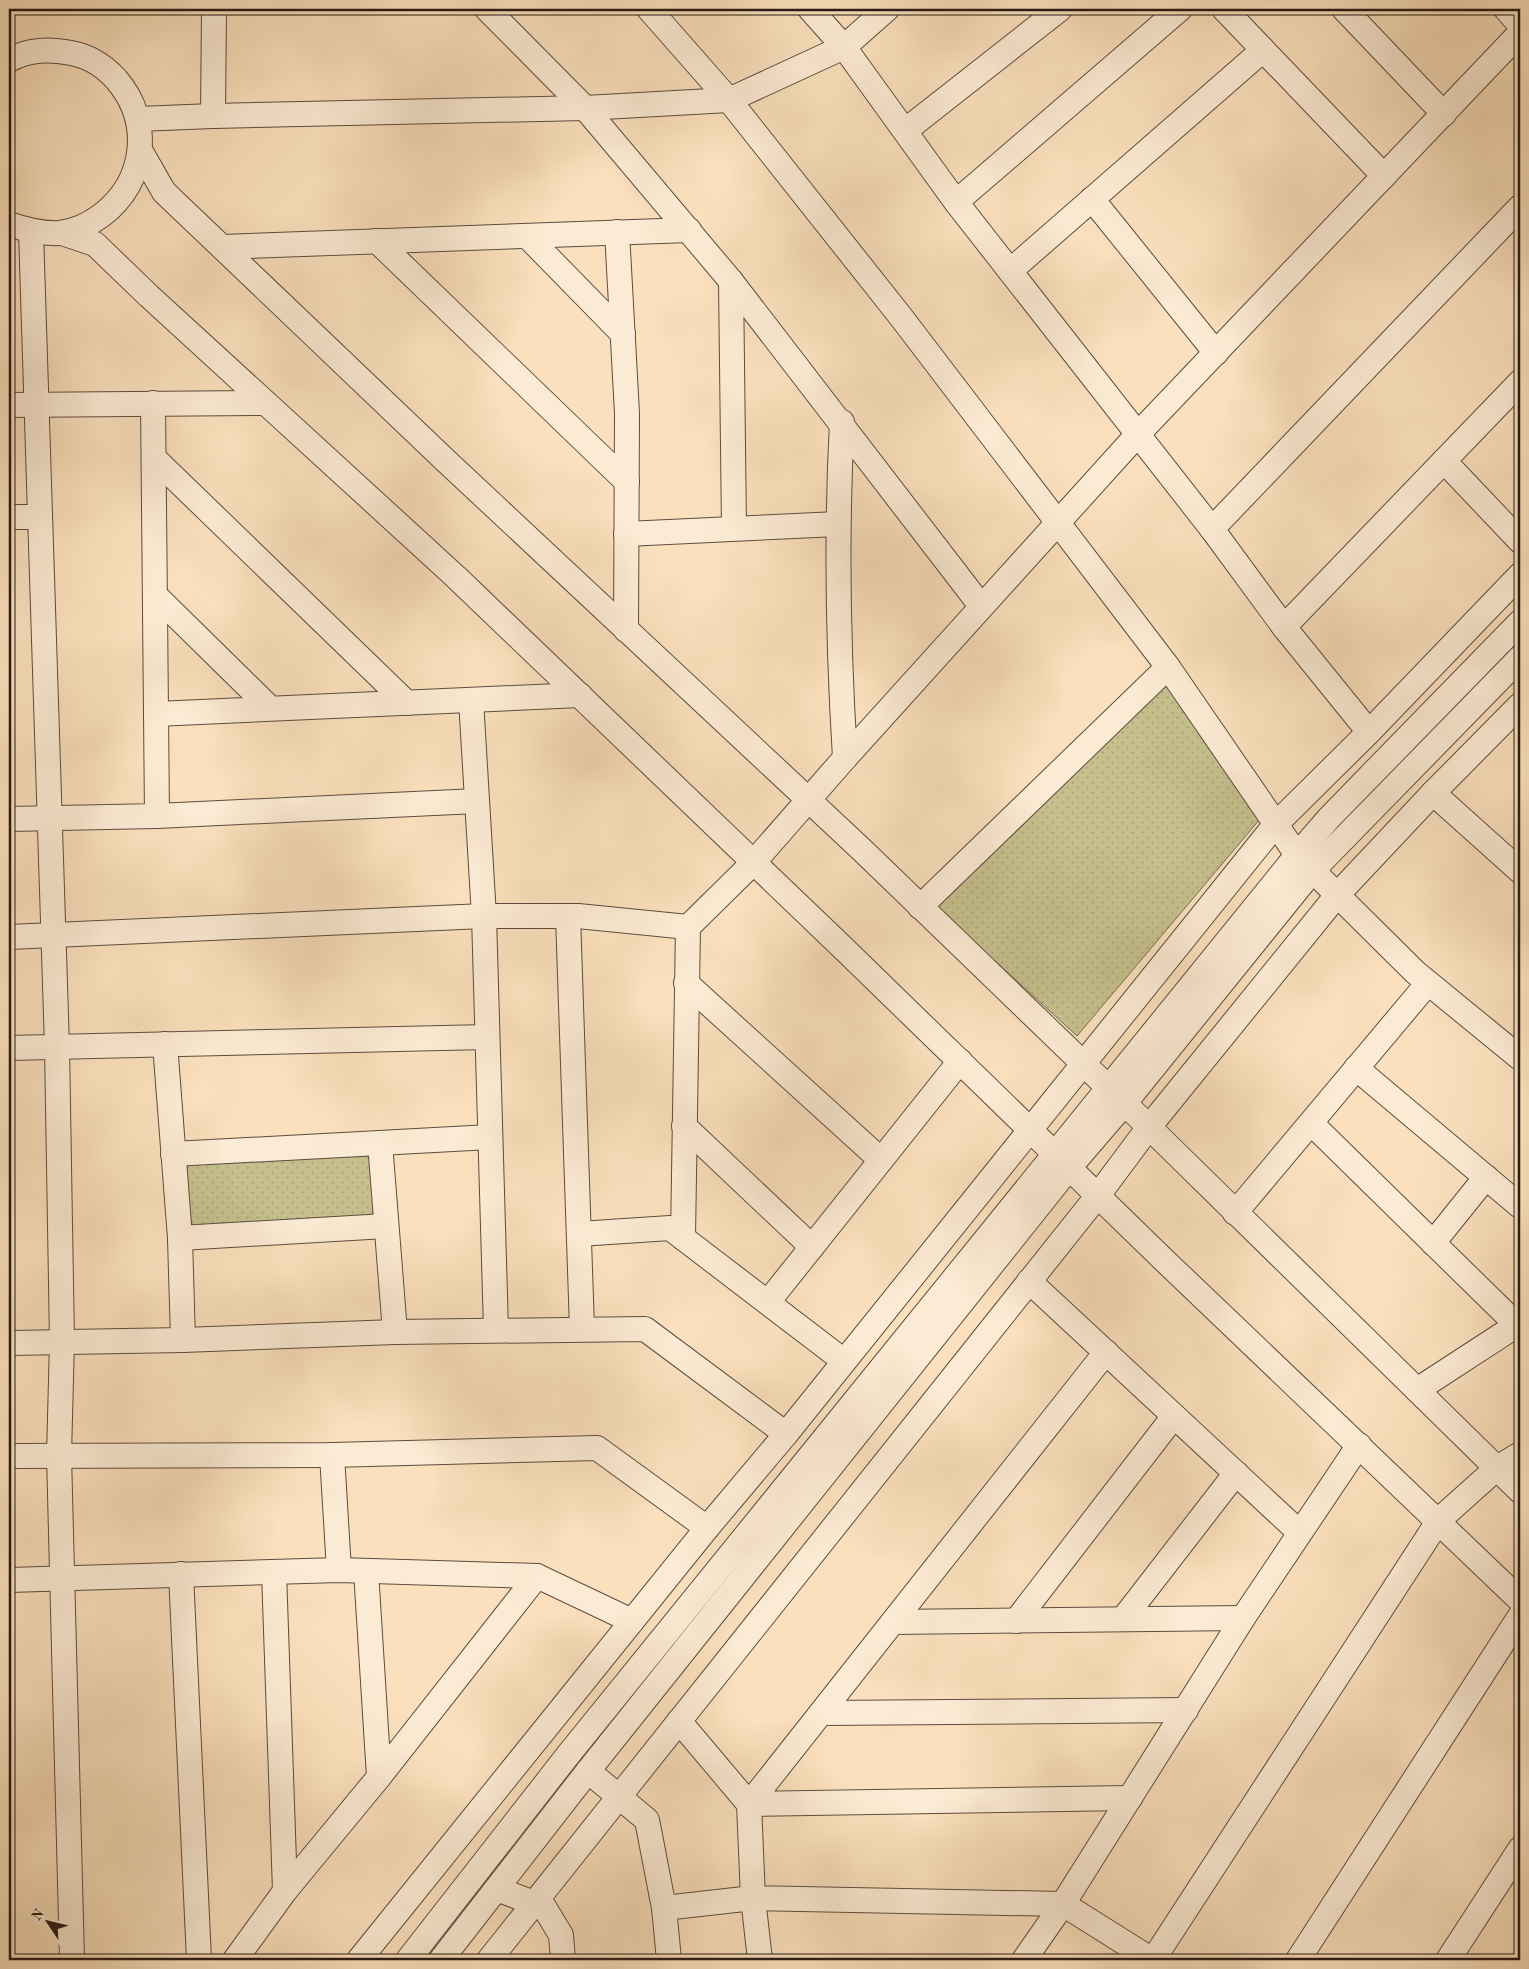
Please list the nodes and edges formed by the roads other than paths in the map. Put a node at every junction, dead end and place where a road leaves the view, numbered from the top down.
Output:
1 (214, 9) edge
2 (487, 9) edge
3 (649, 9) edge
4 (810, 9) edge
5 (887, 9) edge
6 (1060, 9) edge
7 (1180, 9) edge
8 (1224, 9) edge
9 (1344, 9) edge
10 (1506, 9) edge
11 (1520, 25) edge
12 (1520, 33) edge
13 (844, 47) junction
14 (1263, 50) junction
15 (13, 52) edge
16 (729, 100) junction
17 (585, 108) junction
18 (1444, 114) junction
19 (213, 116) junction
20 (138, 119) junction
21 (906, 130) junction
22 (140, 150) junction
23 (1384, 176) junction
24 (1092, 200) junction
25 (956, 202) junction
26 (1520, 207) edge
27 (9, 224) edge
28 (689, 230) junction
29 (31, 232) junction
30 (618, 232) junction
31 (62, 233) junction
32 (527, 236) junction
33 (377, 241) junction
34 (222, 247) junction
35 (1010, 271) junction
36 (732, 281) junction
37 (623, 334) junction
38 (1216, 352) junction
39 (1520, 382) edge
40 (266, 402) junction
41 (153, 403) junction
42 (38, 404) junction
43 (9, 405) edge
44 (842, 422) junction
45 (1138, 434) junction
46 (154, 458) junction
47 (1444, 461) junction
48 (627, 482) junction
49 (9, 517) edge
50 (40, 517) junction
51 (1058, 522) junction
52 (838, 524) junction
53 (734, 528) junction
54 (1212, 530) junction
55 (626, 534) junction
56 (1520, 541) edge
57 (1520, 575) edge
58 (155, 595) junction
59 (982, 606) junction
60 (1520, 622) edge
61 (1284, 627) junction
62 (626, 630) junction
63 (1520, 658) edge
64 (1168, 667) junction
65 (580, 695) junction
66 (471, 700) junction
67 (407, 703) junction
68 (1520, 706) edge
69 (270, 708) junction
70 (156, 714) junction
71 (1369, 732) junction
72 (845, 758) junction
73 (1433, 793) junction
74 (477, 800) junction
75 (808, 800) junction
76 (157, 816) junction
77 (49, 818) junction
78 (9, 819) edge
79 (1275, 825) junction
80 (754, 862) junction
81 (1304, 863) junction
82 (1520, 871) edge
83 (1338, 894) junction
84 (920, 907) junction
85 (484, 916) junction
86 (568, 916) junction
87 (688, 927) junction
88 (54, 936) junction
89 (9, 937) edge
90 (686, 983) junction
91 (1428, 983) junction
92 (488, 1037) junction
93 (165, 1044) junction
94 (57, 1047) junction
95 (9, 1048) edge
96 (1520, 1058) edge
97 (960, 1061) junction
98 (1083, 1064) junction
99 (1356, 1068) junction
100 (1116, 1096) junction
101 (1310, 1123) junction
102 (684, 1126) junction
103 (1149, 1128) junction
104 (1030, 1129) junction
105 (490, 1137) junction
106 (380, 1143) junction
107 (174, 1154) junction
108 (881, 1160) junction
109 (1062, 1160) junction
110 (1486, 1177) junction
111 (1098, 1194) junction
112 (1520, 1206) edge
113 (1236, 1212) junction
114 (386, 1226) junction
115 (579, 1234) junction
116 (180, 1238) junction
117 (683, 1238) junction
118 (1433, 1243) junction
119 (812, 1247) junction
120 (1029, 1281) junction
121 (768, 1302) junction
122 (1519, 1324) edge
123 (582, 1329) junction
124 (496, 1330) junction
125 (395, 1332) junction
126 (183, 1340) junction
127 (62, 1342) junction
128 (9, 1343) edge
129 (1106, 1352) junction
130 (844, 1361) junction
131 (1417, 1390) junction
132 (1174, 1416) junction
133 (786, 1434) junction
134 (1359, 1444) junction
135 (1520, 1454) edge
136 (60, 1455) junction
137 (332, 1455) junction
138 (9, 1456) edge
139 (1497, 1468) junction
140 (1236, 1473) junction
141 (1520, 1491) edge
142 (1438, 1520) junction
143 (707, 1528) junction
144 (1299, 1532) junction
145 (339, 1570) junction
146 (366, 1571) junction
147 (274, 1572) junction
148 (181, 1574) junction
149 (537, 1576) junction
150 (63, 1578) junction
151 (9, 1580) edge
152 (1520, 1600) edge
153 (1520, 1616) edge
154 (1243, 1618) junction
155 (1123, 1619) junction
156 (632, 1621) junction
157 (1016, 1621) junction
158 (892, 1622) junction
159 (1186, 1710) junction
160 (822, 1713) junction
161 (679, 1721) junction
162 (588, 1771) junction
163 (380, 1777) junction
164 (618, 1796) junction
165 (1130, 1798) junction
166 (749, 1804) junction
167 (1520, 1849) edge
168 (497, 1889) junction
169 (285, 1891) junction
170 (753, 1898) junction
171 (533, 1903) junction
172 (1063, 1904) junction
173 (664, 1908) junction
174 (72, 1960) edge
175 (198, 1960) edge
176 (235, 1960) edge
177 (359, 1960) edge
178 (408, 1960) edge
179 (441, 1960) edge
180 (489, 1960) edge
181 (563, 1960) edge
182 (669, 1960) edge
183 (760, 1960) edge
184 (1024, 1960) edge
185 (1152, 1960) edge
186 (1298, 1960) edge
187 (1448, 1960) edge

1 - 19 street
2 - 17 street
3 - 16 street
4 - 13 street
5 - 13 street
6 - 21 street
7 - 25 street
8 - 14 street
9 - 18 street
10 - 11 street
12 - 18 street
13 - 16 street
13 - 21 street
14 - 23 street
14 - 24 street
15 - 20 street
16 - 17 street
16 - 51 street
17 - 19 street
17 - 28 street
18 - 23 street
19 - 20 street
20 - 22 street
21 - 25 street
22 - 31 street
22 - 34 street
23 - 38 street
24 - 35 street
24 - 38 street
25 - 35 street
26 - 54 street
27 - 29 street
28 - 30 street
28 - 36 street
29 - 31 street
29 - 42 street
30 - 32 street
30 - 37 street
31 - 40 street
32 - 33 street
32 - 37 street
33 - 34 street
33 - 48 street
34 - 62 street
35 - 45 street
36 - 44 street
36 - 53 street
37 - 48 street
38 - 45 street
39 - 47 street
40 - 41 street
40 - 65 street
41 - 42 street
41 - 46 street
42 - 43 street
42 - 50 street
44 - 52 street
44 - 59 street
45 - 51 street
45 - 54 street
46 - 58 street
46 - 67 street
47 - 56 street
47 - 61 street
48 - 55 street
49 - 50 street
50 - 77 street
51 - 59 street
51 - 64 street
52 - 53 street
52 - 72 street
53 - 55 street
54 - 61 street
55 - 62 street
57 - 71 street
58 - 69 street
58 - 70 street
59 - 72 street
60 - 81 street
61 - 71 street
62 - 75 street
63 - 81 street
64 - 79 street
64 - 84 street
65 - 66 street
65 - 80 street
66 - 67 street
66 - 74 street
67 - 69 street
68 - 73 street
69 - 70 street
70 - 76 street
71 - 79 street
72 - 75 street
73 - 82 street
73 - 83 street
74 - 76 street
74 - 85 street
75 - 80 street
75 - 84 street
76 - 77 street
77 - 78 street
77 - 88 street
79 - 81 street
79 - 98 street
80 - 87 street
80 - 97 street
81 - 83 street
81 - 100 street
83 - 91 street
83 - 103 street
84 - 98 street
85 - 86 street
85 - 88 street
85 - 92 street
86 - 87 street
86 - 115 street
87 - 90 street
88 - 89 street
88 - 94 street
90 - 102 street
90 - 108 street
91 - 96 street
91 - 99 street
92 - 93 street
92 - 105 street
93 - 94 street
93 - 107 street
94 - 95 street
94 - 127 street
97 - 104 street
97 - 108 street
98 - 100 street
98 - 104 street
99 - 101 street
99 - 110 street
100 - 103 street
100 - 109 street
101 - 113 street
101 - 118 street
102 - 117 street
102 - 119 street
103 - 111 street
103 - 113 street
104 - 109 street
104 - 130 street
105 - 106 street
105 - 124 street
106 - 107 street
106 - 114 street
107 - 116 street
108 - 119 street
109 - 111 street
109 - 162 street
109 - 178 street
110 - 112 street
110 - 118 street
111 - 120 street
111 - 134 street
113 - 131 street
114 - 116 street
114 - 125 street
115 - 117 street
115 - 123 street
116 - 126 street
117 - 121 street
118 - 122 street
119 - 121 street
120 - 129 street
120 - 161 street
121 - 130 street
122 - 131 street
123 - 124 street
123 - 133 street
124 - 125 street
125 - 126 street
126 - 127 street
127 - 128 street
127 - 136 street
129 - 132 street
129 - 158 street
130 - 133 street
131 - 139 street
132 - 140 street
132 - 157 street
133 - 143 street
134 - 142 street
134 - 144 street
135 - 139 street
136 - 137 street
136 - 138 street
136 - 150 street
137 - 143 street
137 - 145 street
139 - 141 street
139 - 142 street
140 - 144 street
140 - 155 street
142 - 152 street
142 - 185 street
143 - 156 street
144 - 154 street
145 - 146 street
145 - 147 street
146 - 149 street
146 - 163 street
147 - 148 street
147 - 169 street
148 - 150 street
148 - 175 street
149 - 156 street
149 - 163 street
150 - 151 street
150 - 174 street
153 - 186 street
154 - 155 street
154 - 159 street
155 - 157 street
156 - 177 street
157 - 158 street
158 - 160 street
159 - 160 street
159 - 165 street
160 - 166 street
161 - 164 street
161 - 166 street
162 - 164 street
162 - 168 street
163 - 169 street
164 - 171 street
164 - 173 street
165 - 166 street
165 - 172 street
166 - 170 street
167 - 187 street
168 - 171 street
168 - 179 street
169 - 176 street
170 - 172 street
170 - 173 street
170 - 183 street
171 - 180 street
171 - 181 street
172 - 184 street
172 - 185 street
173 - 182 street

